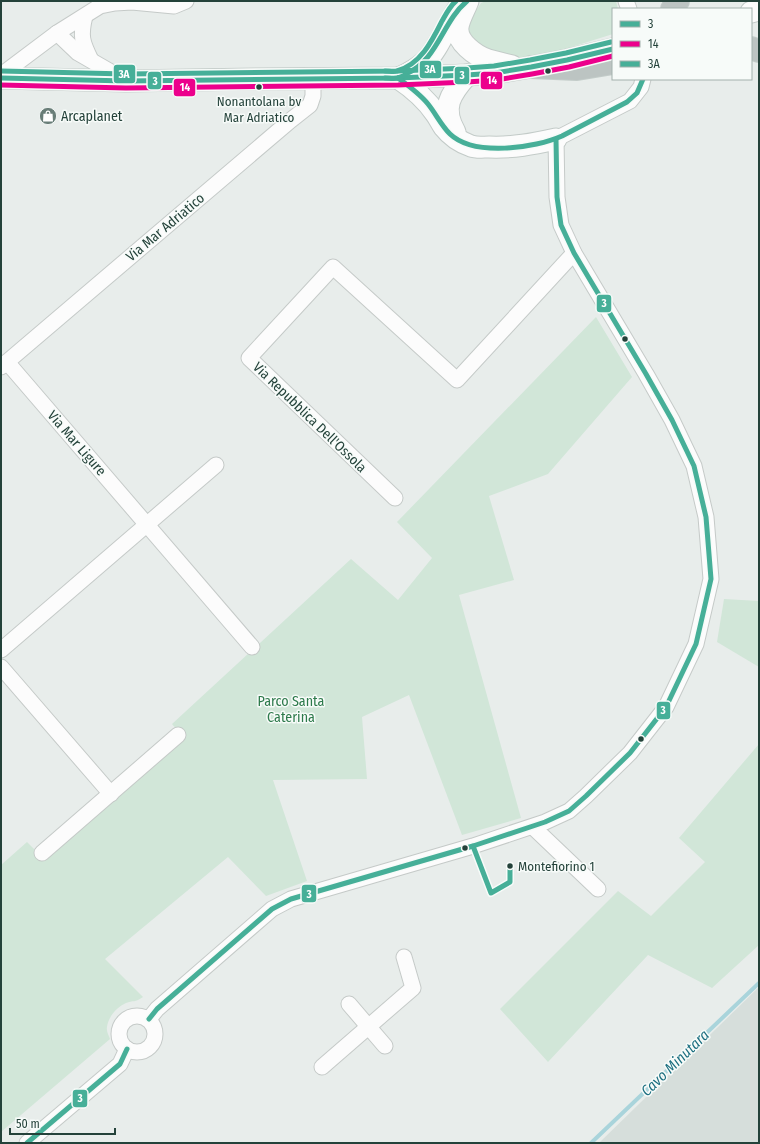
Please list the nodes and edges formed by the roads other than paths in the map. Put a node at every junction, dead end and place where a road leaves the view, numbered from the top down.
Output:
1 (186, 1) edge
2 (468, 1) edge
3 (85, 16) junction
4 (57, 33) junction
5 (611, 52) edge
6 (91, 60) junction
7 (527, 68) junction
8 (1, 75) edge
9 (467, 75) junction
10 (1, 78) edge
11 (398, 78) junction
12 (313, 79) junction
13 (643, 80) edge
14 (126, 81) junction
15 (556, 139) junction
16 (464, 143) junction
17 (574, 254) junction
18 (4, 365) edge
19 (216, 464) dead end
20 (395, 498) dead end
21 (147, 524) junction
22 (252, 647) dead end
23 (1, 650) edge
24 (1, 667) edge
25 (178, 735) dead end
26 (111, 794) junction
27 (533, 826) junction
28 (42, 853) dead end
29 (598, 889) dead end
30 (404, 957) dead end
31 (349, 1004) dead end
32 (149, 1019) junction
33 (368, 1027) junction
34 (386, 1046) dead end
35 (127, 1049) junction
36 (322, 1067) dead end
37 (27, 1143) edge

1 - 3 street
2 - 7 main road
2 - 11 main road
3 - 4 street
3 - 6 street
4 - 6 street
4 - 8 street
5 - 7 highway
6 - 14 street
7 - 9 main road
9 - 11 main road
9 - 16 main road
10 - 14 main road
11 - 12 main road
11 - 16 main road
12 - 14 main road
12 - 18 street, Via Mar Adriatico
13 - 15 street
15 - 16 main road
15 - 17 street
17 - 20 street, Via Repubblica Dell'Ossola
17 - 27 street
18 - 21 street, Via Mar Ligure
19 - 21 street
21 - 22 street, Via Mar Ligure
21 - 23 street
24 - 26 street
25 - 26 street
26 - 28 street
27 - 29 street
27 - 32 street
30 - 33 street
31 - 33 street
32 - 35 street
32 - 35 street
33 - 34 street
33 - 36 street
35 - 37 street

